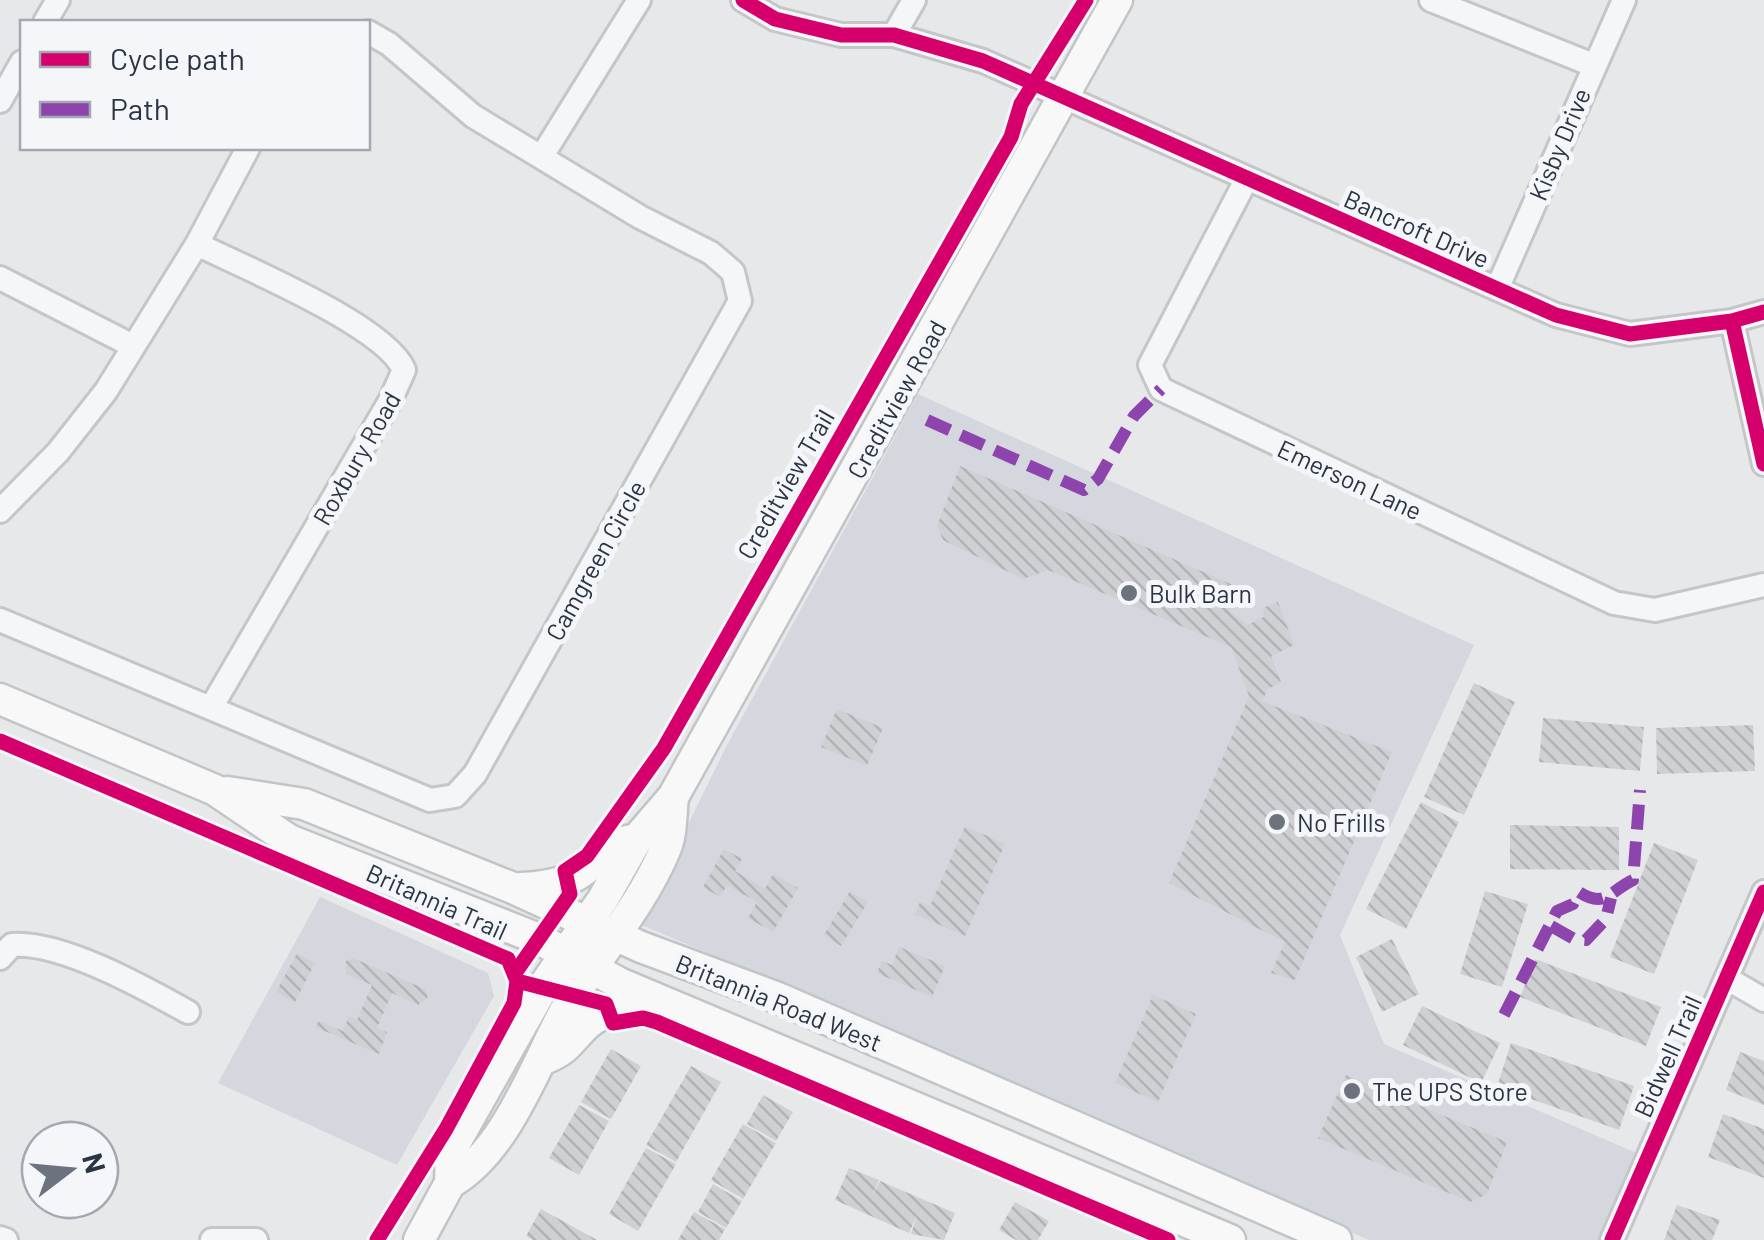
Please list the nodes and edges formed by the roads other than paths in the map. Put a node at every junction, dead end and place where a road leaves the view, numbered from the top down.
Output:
1 (639, 0) edge
2 (744, 0) edge
3 (914, 0) edge
4 (1117, 0) edge
5 (1431, 0) edge
6 (1624, 0) edge
7 (370, 33) edge
8 (894, 35) junction
9 (20, 65) edge
10 (1593, 65) junction
11 (1065, 99) junction
12 (0, 100) edge
13 (247, 150) edge
14 (542, 156) junction
15 (1246, 180) junction
16 (197, 244) junction
17 (0, 278) edge
18 (1496, 289) junction
19 (1764, 312) edge
20 (1732, 320) junction
21 (131, 344) junction
22 (1764, 464) edge
23 (0, 510) edge
24 (1764, 585) edge
25 (0, 620) edge
26 (0, 699) edge
27 (212, 706) junction
28 (215, 790) junction
29 (674, 798) junction
30 (638, 838) junction
31 (513, 888) junction
32 (1764, 892) edge
33 (588, 921) junction
34 (617, 935) junction
35 (566, 954) junction
36 (0, 958) edge
37 (593, 968) junction
38 (1728, 979) junction
39 (1764, 1000) edge
40 (676, 1006) junction
41 (188, 1012) dead end
42 (542, 1060) junction
43 (450, 1183) junction
44 (212, 1240) edge
45 (256, 1240) edge
46 (419, 1240) edge
47 (1230, 1240) edge
48 (1336, 1240) edge
49 (1612, 1240) edge

1 - 14 street
2 - 8 street, Bancroft Drive
3 - 8 street
4 - 11 main road, Creditview Road
5 - 10 street
6 - 10 street, Kisby Drive
7 - 14 street, Camgreen Circle
8 - 11 street, Bancroft Drive
9 - 12 street
10 - 18 street, Kisby Drive
11 - 15 street, Bancroft Drive
11 - 29 main road, Creditview Road
13 - 16 street
14 - 27 street, Camgreen Circle
15 - 18 street, Bancroft Drive
15 - 24 street, Emerson Lane
16 - 21 street
16 - 27 street, Roxbury Road
17 - 21 street
18 - 20 street, Bancroft Drive
19 - 20 street, Bancroft Drive
20 - 22 street
21 - 23 street
25 - 27 street, Camgreen Circle
26 - 28 main road, Britannia Road West
28 - 31 main road, Britannia Road West
28 - 35 main road, Britannia Road West
29 - 30 main road, Creditview Road
29 - 34 main road, Creditview Road
30 - 31 main road
30 - 33 main road, Creditview Road
31 - 33 main road, Britannia Road West
32 - 38 street, Bidwell Trail
33 - 34 main road, Britannia Road West
33 - 35 main road, Creditview Road
34 - 37 main road, Creditview Road
34 - 48 main road, Britannia Road West
35 - 37 main road, Britannia Road West
35 - 43 main road, Creditview Road
36 - 41 street
37 - 40 main road, Britannia Road West
37 - 42 main road, Creditview Road
38 - 39 street
38 - 49 street, Bidwell Trail
40 - 42 main road
40 - 47 main road, Britannia Road West
42 - 43 main road, Creditview Road
43 - 46 main road, Creditview Road
44 - 45 street

